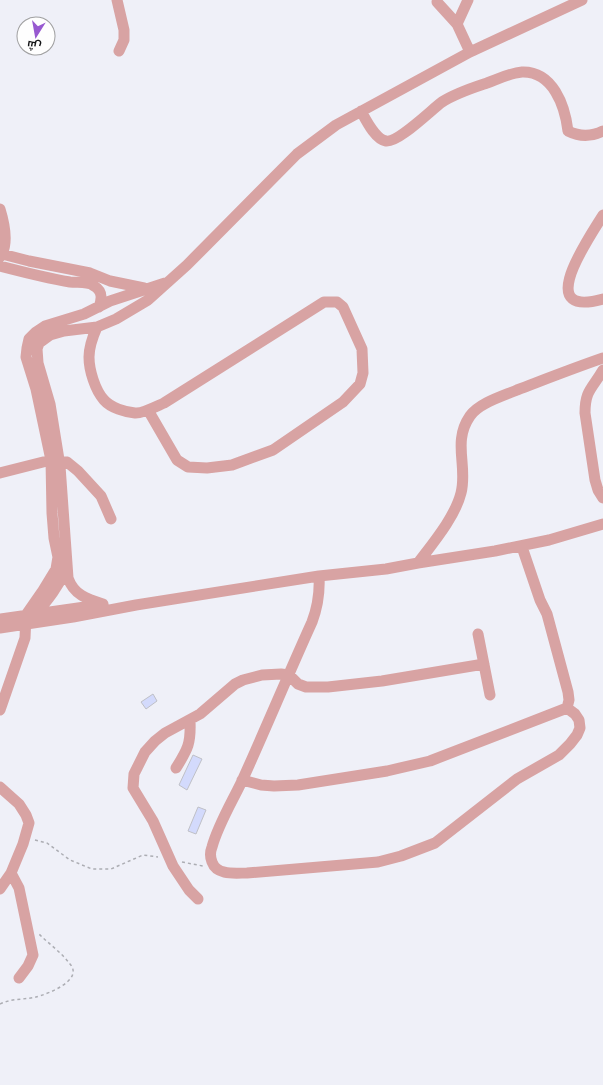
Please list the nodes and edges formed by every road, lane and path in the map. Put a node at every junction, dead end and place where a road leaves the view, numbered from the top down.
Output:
1 (117, 0) edge
2 (468, 0) edge
3 (582, 0) edge
4 (437, 2) dead end
5 (457, 24) junction
6 (119, 51) dead end
7 (470, 52) junction
8 (361, 111) junction
9 (603, 131) edge
10 (0, 209) edge
11 (603, 215) edge
12 (1, 255) edge
13 (0, 266) edge
14 (167, 282) junction
15 (144, 289) junction
16 (603, 299) edge
17 (99, 307) junction
18 (97, 327) junction
19 (603, 358) edge
20 (603, 370) edge
21 (148, 410) junction
22 (55, 460) junction
23 (0, 473) edge
24 (603, 498) edge
25 (112, 519) dead end
26 (603, 524) edge
27 (522, 547) junction
28 (418, 563) junction
29 (67, 567) junction
30 (319, 576) junction
31 (103, 604) junction
32 (136, 605) junction
33 (29, 618) junction
34 (0, 619) edge
35 (0, 628) edge
36 (478, 634) dead end
37 (484, 664) junction
38 (289, 675) junction
39 (490, 696) dead end
40 (566, 708) junction
41 (0, 710) edge
42 (190, 720) junction
43 (176, 768) dead end
44 (242, 780) junction
45 (0, 787) edge
46 (24, 840) junction
47 (169, 858) junction
48 (212, 864) junction
49 (11, 873) junction
50 (0, 889) edge
51 (198, 899) dead end
52 (37, 932) dead end
53 (19, 978) dead end
54 (0, 1004) edge

1 - 6 street
2 - 5 street
3 - 7 street
4 - 5 street
5 - 7 street
7 - 8 street
8 - 9 street
8 - 14 street
10 - 12 street
11 - 16 street
12 - 15 street
13 - 17 street
14 - 15 street
14 - 18 street
15 - 17 street
17 - 22 street
18 - 21 street
18 - 22 street
19 - 28 street
20 - 24 street
21 - 21 street
22 - 23 street
22 - 25 street
22 - 29 street
22 - 33 street
26 - 27 street
27 - 28 street
27 - 40 street
28 - 30 street
29 - 31 street
29 - 33 street
30 - 32 street
30 - 38 street
31 - 32 street
31 - 33 street
32 - 33 street
33 - 34 street
33 - 35 street
33 - 41 street
36 - 37 street
37 - 38 street
37 - 39 street
38 - 42 street
38 - 44 street
40 - 44 street
40 - 48 street
42 - 43 street
42 - 47 street
44 - 48 street
45 - 46 street
46 - 47 path
46 - 49 street
47 - 48 path
47 - 51 street
49 - 50 street
49 - 53 street
52 - 54 path

